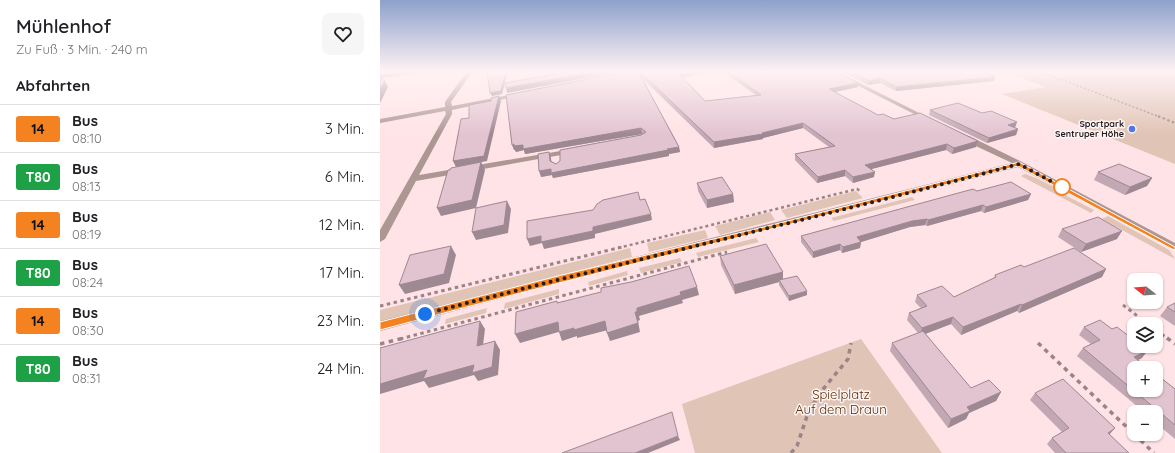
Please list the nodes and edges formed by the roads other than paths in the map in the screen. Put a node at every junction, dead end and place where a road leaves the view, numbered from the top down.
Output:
1 (455, 92) edge
2 (874, 92) edge
3 (530, 93) edge
4 (449, 109) junction
5 (380, 121) edge
6 (933, 122) edge
7 (962, 136) edge
8 (579, 149) edge
9 (1019, 164) junction
10 (413, 179) junction
11 (380, 239) edge
12 (1175, 247) edge
13 (380, 326) edge

1 - 4 street
2 - 6 street
3 - 4 street
4 - 5 street
4 - 10 street
7 - 9 street
8 - 10 street
9 - 12 street
9 - 13 street
10 - 11 street

